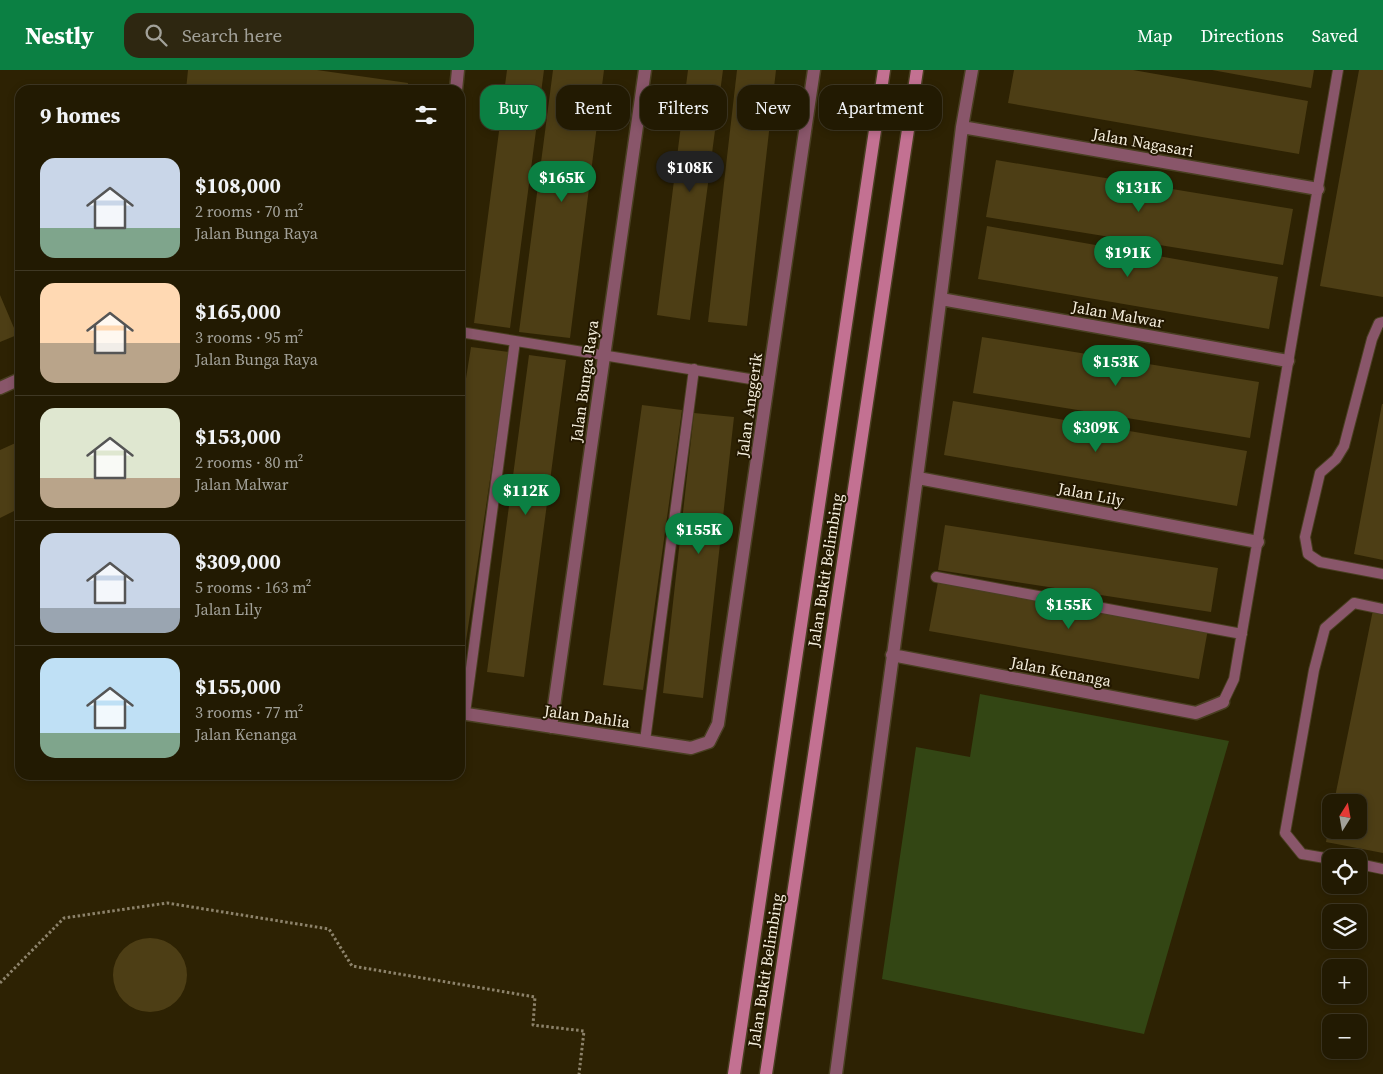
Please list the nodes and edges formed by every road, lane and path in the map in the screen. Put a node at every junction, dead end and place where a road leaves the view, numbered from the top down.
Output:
1 (458, 70) edge
2 (645, 70) edge
3 (814, 70) edge
4 (884, 70) edge
5 (917, 70) edge
6 (972, 70) edge
7 (1338, 70) edge
8 (456, 85) edge
9 (962, 127) junction
10 (1318, 189) junction
11 (941, 299) junction
12 (1383, 322) edge
13 (465, 333) edge
14 (515, 341) junction
15 (604, 355) junction
16 (1288, 361) junction
17 (694, 369) junction
18 (15, 381) edge
19 (770, 382) junction
20 (0, 388) edge
21 (918, 478) junction
22 (1258, 542) junction
23 (1383, 574) edge
24 (936, 577) dead end
25 (1383, 609) edge
26 (1242, 634) junction
27 (892, 655) junction
28 (465, 699) edge
29 (1223, 702) joint
30 (465, 713) edge
31 (551, 727) junction
32 (645, 740) junction
33 (709, 742) joint
34 (1322, 857) edge
35 (1367, 866) edge
36 (1383, 869) edge
37 (0, 983) edge
38 (579, 1074) edge
39 (734, 1074) edge
40 (766, 1074) edge
41 (836, 1074) edge

1 - 8 street
2 - 15 street, Jalan Bunga Raya
3 - 19 street, Jalan Anggerik
4 - 39 main road, Jalan Bukit Belimbing
5 - 40 main road, Jalan Bukit Belimbing
6 - 9 street
7 - 10 lane
9 - 10 street, Jalan Nagasari
9 - 11 street
10 - 16 lane
11 - 16 street, Jalan Malwar
11 - 21 street
12 - 23 lane
13 - 14 lane
14 - 15 lane
14 - 28 lane
15 - 17 lane
15 - 31 street, Jalan Bunga Raya
16 - 22 lane
17 - 19 lane
17 - 32 lane
18 - 20 street
19 - 33 street, Jalan Anggerik
21 - 22 street, Jalan Lily
21 - 27 street
22 - 26 lane
24 - 26 lane
25 - 34 lane
26 - 29 lane
27 - 29 street, Jalan Kenanga
27 - 41 street
30 - 31 street, Jalan Dahlia
31 - 32 street, Jalan Dahlia
32 - 33 street, Jalan Dahlia
35 - 36 lane
37 - 38 path

